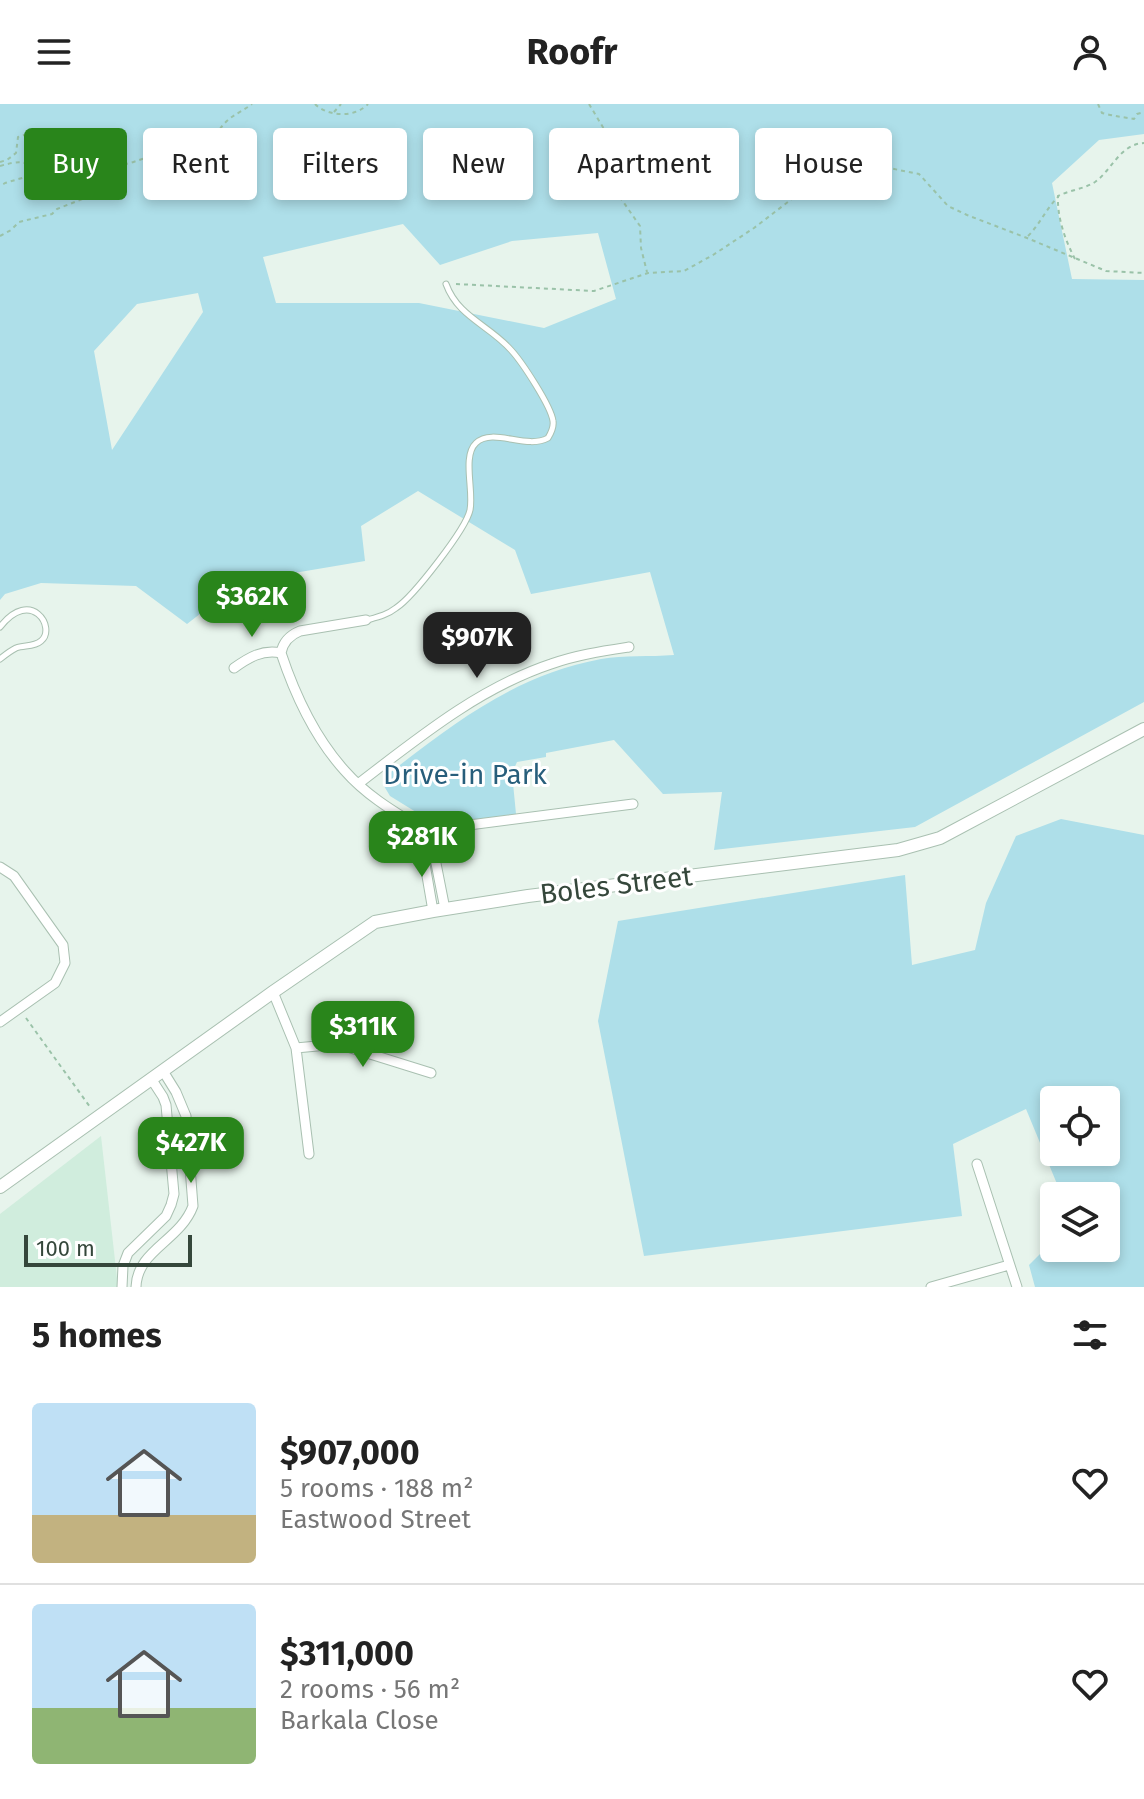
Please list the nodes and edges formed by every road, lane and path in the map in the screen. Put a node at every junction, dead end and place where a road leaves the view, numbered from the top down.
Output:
1 (252, 104) edge
2 (315, 104) edge
3 (341, 104) edge
4 (368, 104) edge
5 (589, 104) edge
6 (1098, 104) edge
7 (334, 112) junction
8 (1144, 112) edge
9 (24, 135) edge
10 (1144, 143) edge
11 (0, 164) edge
12 (127, 164) edge
13 (0, 186) edge
14 (1058, 196) junction
15 (80, 200) edge
16 (0, 236) edge
17 (1027, 238) junction
18 (1076, 260) junction
19 (648, 273) junction
20 (1144, 273) edge
21 (446, 284) joint
22 (366, 620) joint
23 (0, 627) edge
24 (629, 647) dead end
25 (281, 653) junction
26 (0, 659) edge
27 (234, 668) dead end
28 (1142, 735) edge
29 (358, 784) junction
30 (633, 804) dead end
31 (419, 827) junction
32 (438, 829) junction
33 (421, 841) junction
34 (432, 843) junction
35 (0, 867) edge
36 (439, 910) junction
37 (273, 992) junction
38 (20, 1009) junction
39 (0, 1022) edge
40 (296, 1048) junction
41 (163, 1071) junction
42 (431, 1073) dead end
43 (152, 1080) junction
44 (97, 1118) junction
45 (309, 1154) dead end
46 (977, 1164) dead end
47 (0, 1187) edge
48 (1009, 1265) junction
49 (122, 1287) edge
50 (136, 1287) edge
51 (931, 1287) edge
52 (1017, 1287) edge

1 - 12 path
2 - 7 path
3 - 7 path
4 - 7 path
5 - 19 path
6 - 8 path
9 - 11 path
10 - 14 path
11 - 13 path
14 - 17 path
14 - 18 path
15 - 16 path
17 - 18 path
17 - 19 path
18 - 20 path
19 - 21 path
21 - 22 lane
22 - 25 street
23 - 26 lane
24 - 29 street
25 - 27 street
25 - 29 street
28 - 36 street, Boles Street
29 - 31 street
30 - 32 street
31 - 32 street
31 - 33 street
32 - 34 street
33 - 34 street
33 - 36 street
34 - 36 street
35 - 38 street
36 - 37 street, Boles Street
37 - 40 street
37 - 41 street, Boles Street
38 - 39 street
38 - 44 path
40 - 42 street
40 - 45 street
41 - 43 street, Boles Street
41 - 50 street
43 - 44 street, Boles Street
43 - 49 street
44 - 47 street, Boles Street
46 - 48 street
48 - 51 street
48 - 52 street

